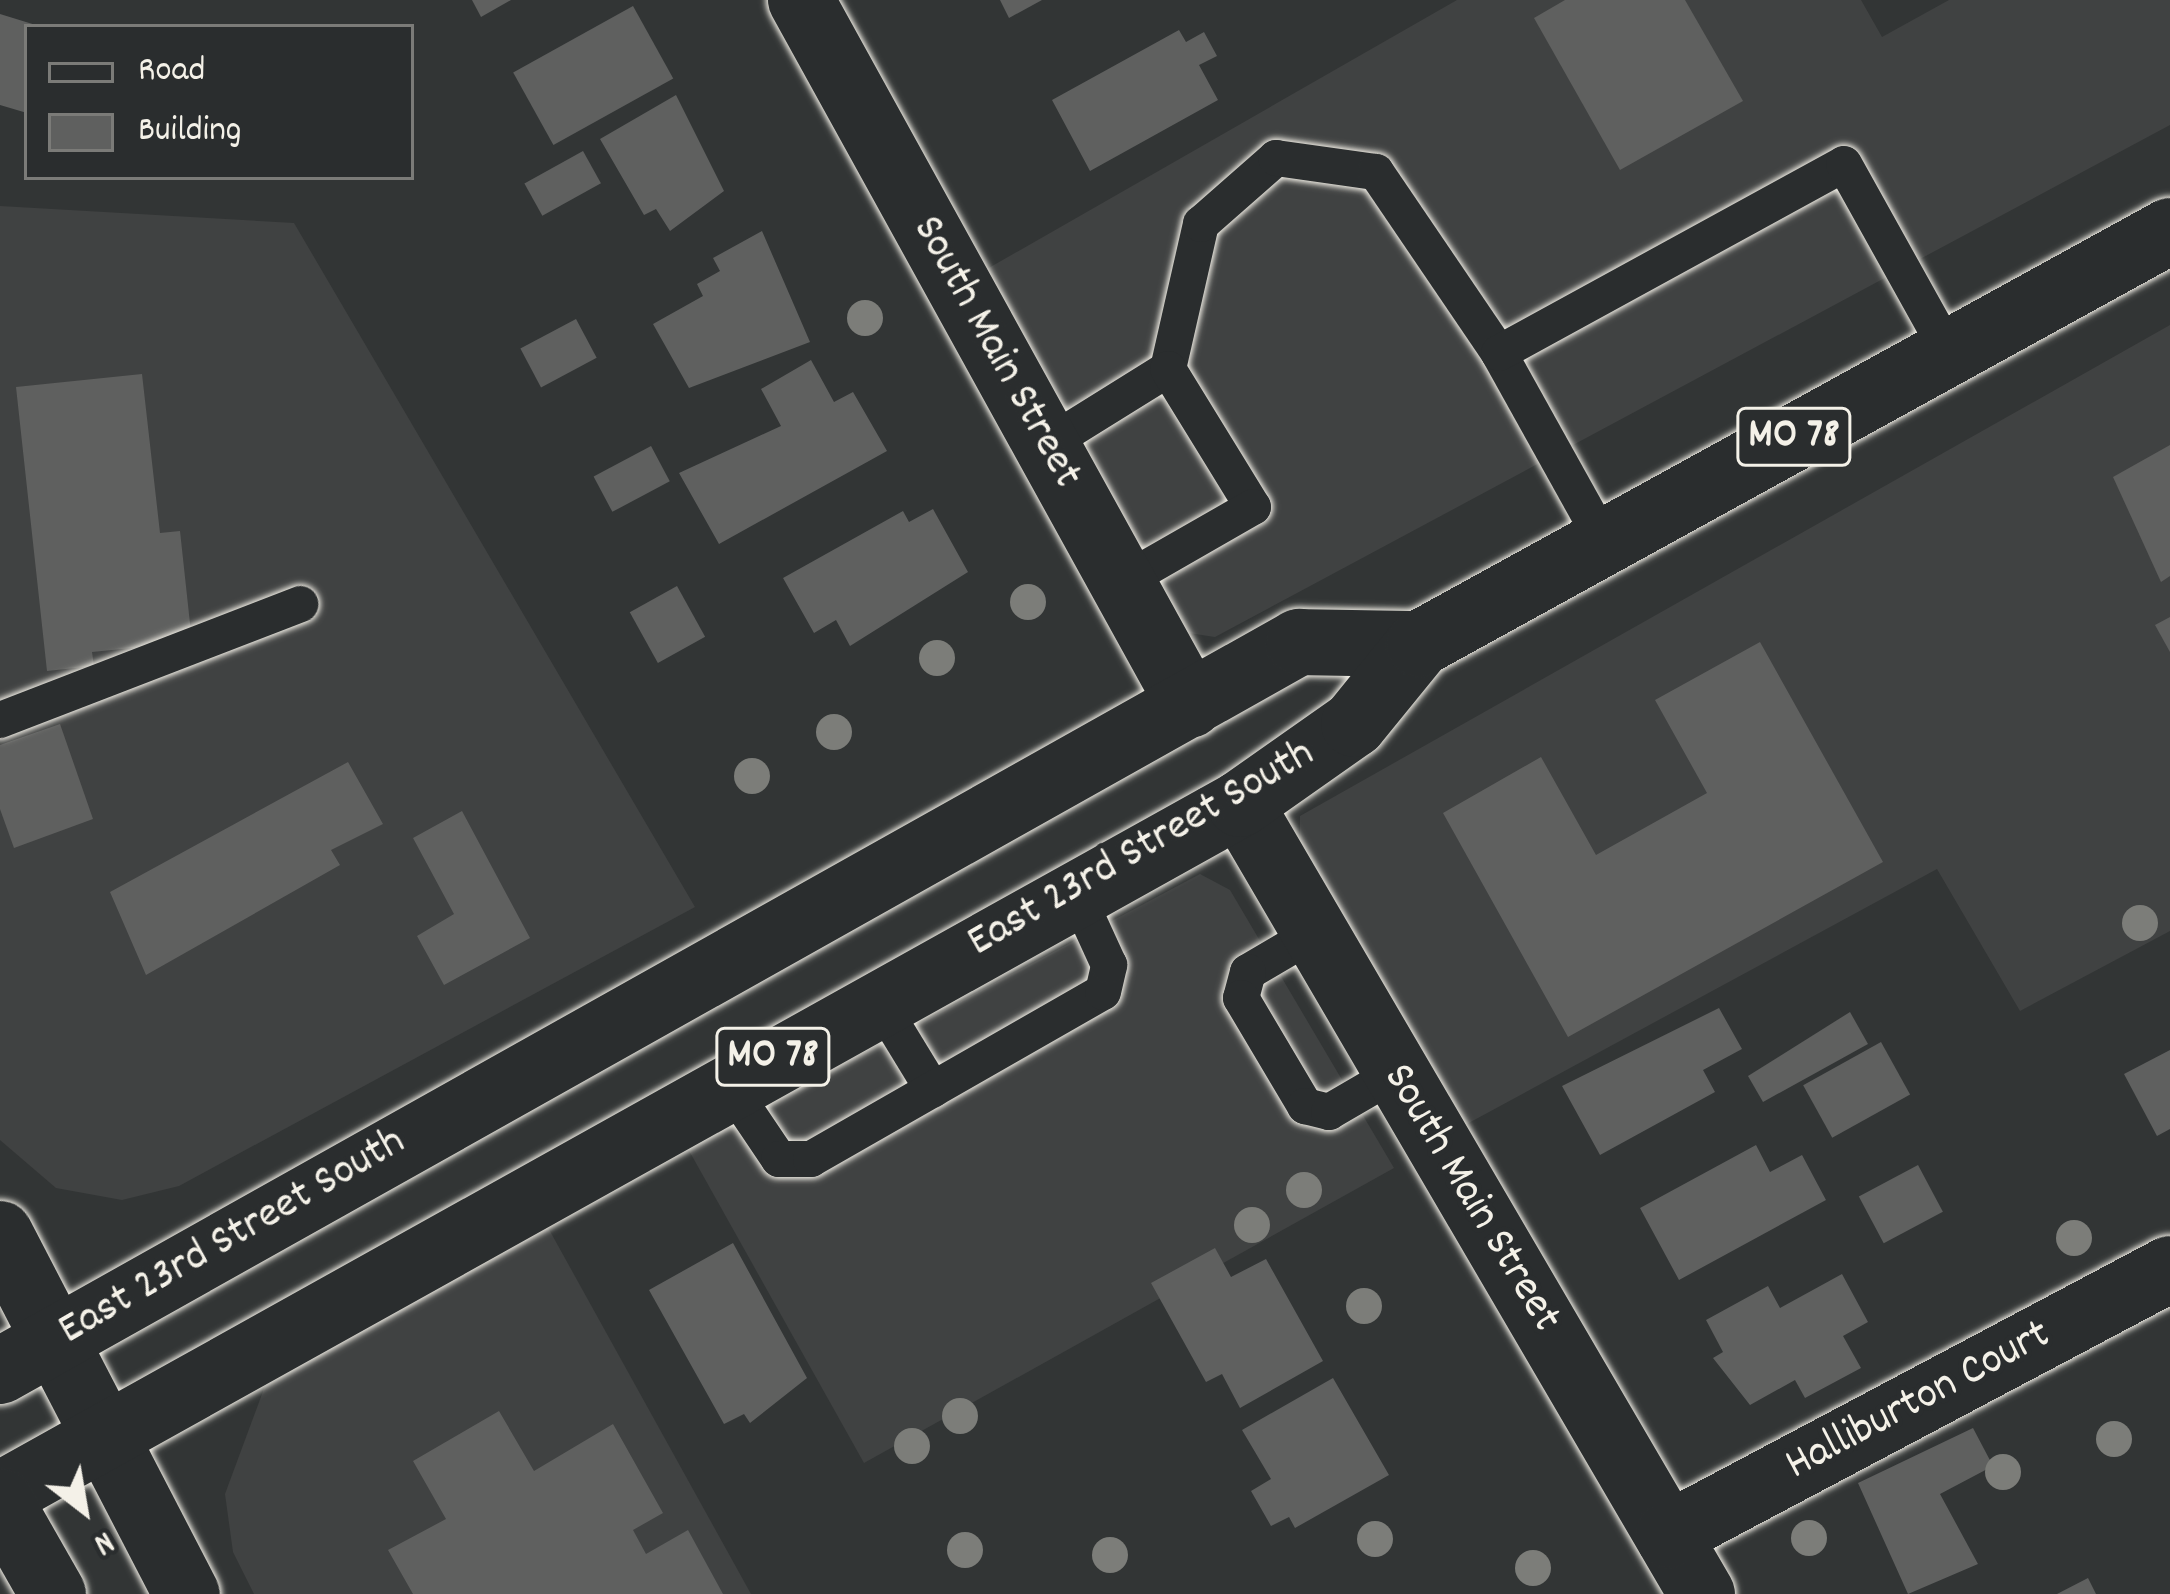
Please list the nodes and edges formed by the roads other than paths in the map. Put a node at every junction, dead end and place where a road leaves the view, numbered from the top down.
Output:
1 (801, 0) edge
2 (2170, 231) edge
3 (1499, 353) junction
4 (1949, 353) junction
5 (1168, 369) junction
6 (1046, 445) junction
7 (1604, 542) junction
8 (1122, 582) junction
9 (300, 604) dead end
10 (1419, 644) junction
11 (1190, 705) junction
12 (0, 720) edge
13 (1240, 804) junction
14 (1076, 893) junction
15 (1311, 935) junction
16 (878, 1000) junction
17 (1396, 1073) junction
18 (727, 1082) junction
19 (933, 1090) junction
20 (0, 1234) edge
21 (2170, 1269) edge
22 (61, 1336) junction
23 (0, 1372) edge
24 (100, 1438) junction
25 (0, 1498) edge
26 (1668, 1535) junction
27 (53, 1594) edge
28 (187, 1594) edge
29 (1702, 1594) edge

1 - 6 main road, South Main Street
2 - 4 main road, MO 78
3 - 4 lane
3 - 5 lane
3 - 7 lane
4 - 7 main road, MO 78
5 - 6 lane
5 - 8 lane
6 - 8 main road, South Main Street
7 - 10 main road, MO 78
8 - 11 main road, South Main Street
9 - 12 lane
10 - 11 main road, East 23rd Street South / MO 78
10 - 13 main road, East 23rd Street South / MO 78
11 - 22 main road, East 23rd Street South / MO 78
13 - 14 main road, East 23rd Street South / MO 78
13 - 15 main road, South Main Street
14 - 16 main road, East 23rd Street South / MO 78
14 - 19 lane
15 - 17 main road, South Main Street
15 - 17 lane
16 - 18 main road, East 23rd Street South / MO 78
16 - 19 lane
17 - 26 main road, South Main Street
18 - 19 lane
18 - 24 main road, East 23rd Street South / MO 78
20 - 22 main road
21 - 26 main road, Halliburton Court
22 - 23 main road, East 23rd Street South / MO 78
22 - 24 main road
24 - 25 main road, East 23rd Street South / MO 78
24 - 28 main road
25 - 27 main road
26 - 29 main road, South Main Street

